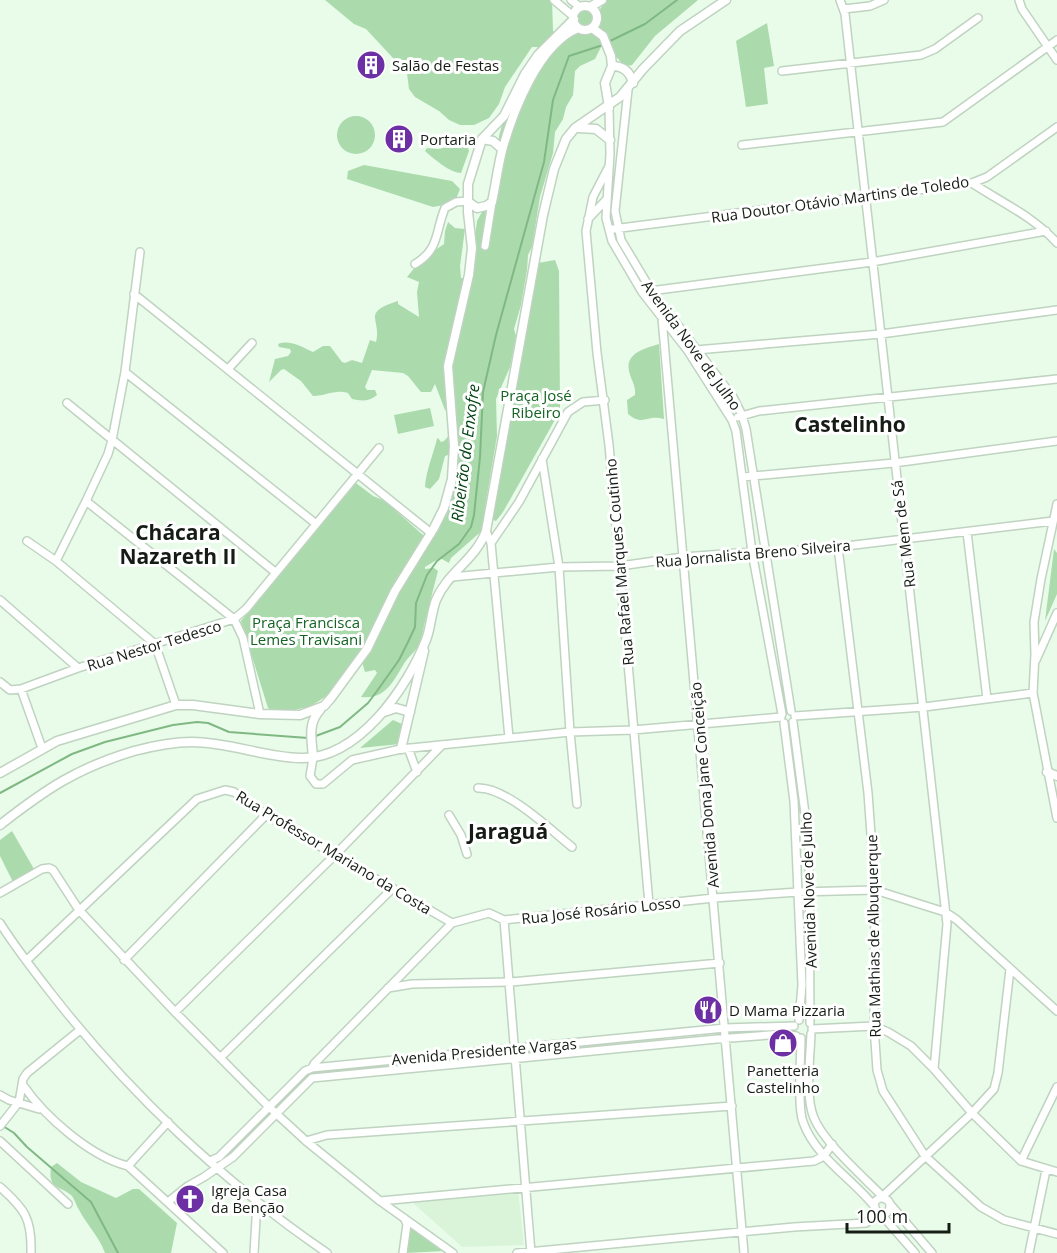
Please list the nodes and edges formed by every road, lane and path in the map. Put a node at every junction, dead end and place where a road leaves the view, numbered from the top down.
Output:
1 (554, 0) edge
2 (571, 0) edge
3 (602, 0) edge
4 (717, 0) edge
5 (726, 0) edge
6 (840, 0) edge
7 (884, 0) edge
8 (1019, 0) edge
9 (580, 7) junction
10 (590, 7) junction
11 (711, 9) junction
12 (844, 9) junction
13 (978, 18) dead end
14 (575, 21) junction
15 (592, 28) junction
16 (1057, 40) edge
17 (1048, 47) junction
18 (1057, 60) edge
19 (850, 63) junction
20 (612, 66) junction
21 (782, 71) dead end
22 (630, 87) junction
23 (605, 91) junction
24 (620, 97) junction
25 (609, 107) junction
26 (575, 128) junction
27 (1057, 128) edge
28 (858, 132) junction
29 (482, 139) junction
30 (609, 140) junction
31 (742, 145) dead end
32 (502, 149) junction
33 (609, 166) junction
34 (972, 183) junction
35 (865, 198) junction
36 (606, 200) junction
37 (467, 201) junction
38 (492, 202) junction
39 (586, 221) junction
40 (617, 228) junction
41 (608, 230) junction
42 (1046, 231) junction
43 (1057, 243) edge
44 (485, 246) dead end
45 (140, 252) dead end
46 (872, 262) junction
47 (416, 264) dead end
48 (651, 290) junction
49 (642, 292) junction
50 (134, 294) junction
51 (1057, 310) edge
52 (662, 318) junction
53 (881, 334) junction
54 (252, 343) dead end
55 (697, 350) junction
56 (688, 351) junction
57 (228, 369) junction
58 (125, 372) junction
59 (1057, 379) edge
60 (888, 397) junction
61 (604, 399) junction
62 (67, 403) dead end
63 (742, 416) junction
64 (732, 420) junction
65 (112, 440) junction
66 (1057, 441) edge
67 (379, 447) dead end
68 (542, 459) junction
69 (894, 463) junction
70 (357, 473) junction
71 (754, 476) junction
72 (742, 477) junction
73 (86, 501) junction
74 (1057, 504) edge
75 (1053, 521) junction
76 (506, 522) junction
77 (315, 523) junction
78 (487, 527) junction
79 (431, 532) junction
80 (967, 532) junction
81 (903, 540) junction
82 (27, 541) dead end
83 (491, 543) junction
84 (838, 547) junction
85 (752, 552) junction
86 (767, 553) junction
87 (683, 557) junction
88 (56, 561) junction
89 (620, 566) junction
90 (558, 567) junction
91 (275, 572) junction
92 (493, 573) junction
93 (452, 577) junction
94 (0, 600) edge
95 (1057, 613) edge
96 (234, 619) junction
97 (426, 639) junction
98 (154, 644) junction
99 (1035, 664) junction
100 (78, 668) junction
101 (0, 682) edge
102 (21, 689) junction
103 (1034, 693) junction
104 (987, 699) junction
105 (176, 705) junction
106 (324, 705) junction
107 (924, 707) junction
108 (383, 712) junction
109 (410, 712) junction
110 (858, 712) junction
111 (260, 714) junction
112 (300, 715) junction
113 (793, 716) junction
114 (782, 718) junction
115 (699, 724) junction
116 (311, 728) junction
117 (633, 730) junction
118 (570, 732) junction
119 (509, 738) junction
120 (312, 741) junction
121 (442, 745) junction
122 (42, 748) junction
123 (405, 748) junction
124 (328, 753) junction
125 (314, 758) junction
126 (417, 772) junction
127 (1047, 772) junction
128 (0, 773) edge
129 (1057, 776) edge
130 (478, 788) dead end
131 (577, 804) dead end
132 (266, 814) junction
133 (449, 815) dead end
134 (1057, 818) edge
135 (0, 825) edge
136 (572, 847) dead end
137 (336, 854) junction
138 (467, 854) dead end
139 (393, 888) junction
140 (875, 890) junction
141 (798, 892) junction
142 (0, 893) edge
143 (810, 893) junction
144 (714, 898) junction
145 (649, 904) junction
146 (79, 910) junction
147 (945, 912) junction
148 (504, 920) junction
149 (0, 923) edge
150 (452, 923) junction
151 (27, 960) junction
152 (124, 960) junction
153 (720, 963) junction
154 (1010, 969) junction
155 (405, 971) junction
156 (510, 982) junction
157 (412, 984) junction
158 (388, 988) junction
159 (1057, 1011) edge
160 (175, 1012) junction
161 (797, 1023) junction
162 (874, 1026) junction
163 (725, 1028) junction
164 (811, 1029) junction
165 (80, 1030) junction
166 (799, 1037) junction
167 (726, 1039) junction
168 (514, 1048) junction
169 (221, 1057) junction
170 (516, 1058) junction
171 (312, 1068) junction
172 (934, 1069) junction
173 (23, 1085) junction
174 (1057, 1087) edge
175 (0, 1095) edge
176 (19, 1102) junction
177 (732, 1106) junction
178 (269, 1107) junction
179 (42, 1109) junction
180 (972, 1113) junction
181 (276, 1114) junction
182 (168, 1122) junction
183 (522, 1122) junction
184 (0, 1126) edge
185 (0, 1141) edge
186 (306, 1141) junction
187 (832, 1144) junction
188 (824, 1156) junction
189 (925, 1156) junction
190 (210, 1161) junction
191 (1021, 1161) junction
192 (128, 1166) junction
193 (218, 1168) junction
194 (737, 1168) junction
195 (1046, 1170) junction
196 (1057, 1172) edge
197 (527, 1186) junction
198 (0, 1187) edge
199 (886, 1200) junction
200 (380, 1201) junction
201 (168, 1202) junction
202 (257, 1202) junction
203 (68, 1204) dead end
204 (877, 1210) junction
205 (402, 1216) junction
206 (1034, 1228) junction
207 (741, 1233) junction
208 (1057, 1234) edge
209 (531, 1252) edge
210 (31, 1253) edge
211 (223, 1253) edge
212 (254, 1253) edge
213 (327, 1253) edge
214 (403, 1253) edge
215 (453, 1253) edge
216 (517, 1253) edge
217 (744, 1253) edge
218 (915, 1253) edge
219 (932, 1253) edge
220 (1029, 1253) edge

1 - 14 street
2 - 9 street
3 - 10 main road
4 - 11 main road
5 - 11 main road
6 - 12 street, Rua Mem de Sá
7 - 12 street
8 - 17 street
9 - 10 main road
9 - 14 main road
10 - 15 main road
11 - 22 main road
12 - 19 street, Rua Mem de Sá
13 - 19 street
14 - 15 main road
14 - 29 main road
14 - 32 main road
15 - 20 main road
16 - 17 street
17 - 18 street
17 - 28 street
19 - 21 street
19 - 28 street, Rua Mem de Sá
20 - 22 main road
20 - 23 main road
22 - 24 main road
22 - 40 street, Avenida Nove de Julho
23 - 24 main road
23 - 25 main road
24 - 25 main road
25 - 26 main road
25 - 30 street, Avenida Nove de Julho
26 - 30 main road
26 - 78 main road
27 - 34 street, Rua Doutor Otávio Martins de Toledo
28 - 31 street
28 - 35 street, Rua Mem de Sá
29 - 32 main road
29 - 37 main road
30 - 33 street, Avenida Nove de Julho
32 - 38 main road
33 - 36 street, Avenida Nove de Julho
33 - 39 street, Rua Rafael Marques Coutinho
34 - 35 street, Rua Doutor Otávio Martins de Toledo
34 - 42 street
35 - 40 street, Rua Doutor Otávio Martins de Toledo
35 - 46 street, Rua Mem de Sá
36 - 39 street
36 - 41 street, Avenida Nove de Julho
37 - 38 main road
37 - 47 street
37 - 79 main road
38 - 44 street
39 - 61 street, Rua Rafael Marques Coutinho
40 - 41 street, Rua Doutor Otávio Martins de Toledo
40 - 48 street, Avenida Nove de Julho
41 - 49 street, Avenida Nove de Julho
42 - 43 street
42 - 46 street
45 - 50 street
46 - 48 street
46 - 53 street, Rua Mem de Sá
48 - 49 street
48 - 55 street, Avenida Nove de Julho
49 - 52 street, Avenida Nove de Julho
50 - 57 street
50 - 58 street
51 - 53 street
52 - 56 street, Avenida Nove de Julho
52 - 87 street, Avenida Dona Jane Conceição
53 - 55 street
53 - 60 street, Rua Mem de Sá
54 - 57 street
55 - 56 street
55 - 63 street, Avenida Nove de Julho
56 - 64 street, Avenida Nove de Julho
57 - 70 street
58 - 65 street
58 - 77 street
59 - 60 street
60 - 63 street
60 - 69 street, Rua Mem de Sá
61 - 68 street
61 - 89 street, Rua Rafael Marques Coutinho
62 - 65 street
63 - 64 street
63 - 71 street, Avenida Nove de Julho
64 - 72 street, Avenida Nove de Julho
65 - 73 street
65 - 91 street
66 - 69 street
67 - 70 street, Rua Nestor Tedesco
68 - 76 street
68 - 90 street
69 - 71 street
69 - 81 street, Rua Mem de Sá
70 - 77 street, Rua Nestor Tedesco
70 - 79 street
71 - 72 street
71 - 86 street, Avenida Nove de Julho
72 - 85 street, Avenida Nove de Julho
73 - 88 street
73 - 96 street
74 - 75 street
75 - 80 street, Rua Jornalista Breno Silveira
75 - 99 street
76 - 78 street
76 - 83 street
77 - 91 street, Rua Nestor Tedesco
78 - 83 street
78 - 93 main road
79 - 106 main road
80 - 81 street, Rua Jornalista Breno Silveira
80 - 104 street
81 - 84 street, Rua Jornalista Breno Silveira
81 - 107 street, Rua Mem de Sá
82 - 88 street
83 - 92 street
84 - 86 street, Rua Jornalista Breno Silveira
84 - 110 street, Rua Mathias de Albuquerque
85 - 86 street, Rua Jornalista Breno Silveira
85 - 87 street, Rua Jornalista Breno Silveira
85 - 114 street, Avenida Nove de Julho
86 - 113 street, Avenida Nove de Julho
87 - 89 street, Rua Jornalista Breno Silveira
87 - 115 street, Avenida Dona Jane Conceição
88 - 98 street
89 - 90 street, Rua Jornalista Breno Silveira
89 - 117 street, Rua Rafael Marques Coutinho
90 - 92 street, Rua Jornalista Breno Silveira
90 - 118 street
91 - 96 street, Rua Nestor Tedesco
92 - 93 street, Rua Jornalista Breno Silveira
92 - 119 street
93 - 97 main road
94 - 100 street
95 - 99 street
96 - 98 street, Rua Nestor Tedesco
96 - 111 street
97 - 108 main road
97 - 109 main road
98 - 100 street, Rua Nestor Tedesco
98 - 105 street
99 - 103 street
100 - 102 street, Rua Nestor Tedesco
101 - 102 street
102 - 122 street
103 - 104 street
103 - 127 street
104 - 107 street
105 - 111 main road
105 - 122 main road
106 - 112 main road
106 - 116 main road
107 - 110 street
107 - 147 street, Rua Mem de Sá
108 - 109 main road
108 - 124 main road
109 - 123 main road
110 - 113 street
110 - 140 street, Rua Mathias de Albuquerque
111 - 112 main road
112 - 116 main road
113 - 114 street
113 - 114 street
113 - 143 street, Avenida Nove de Julho
114 - 115 street
114 - 141 street, Avenida Nove de Julho
115 - 117 street
115 - 144 street, Avenida Dona Jane Conceição
116 - 120 main road
117 - 118 street
117 - 145 street, Rua Rafael Marques Coutinho
118 - 119 street
118 - 131 street
119 - 121 street
120 - 124 main road
120 - 125 main road
121 - 123 street
121 - 126 street
122 - 128 main road
123 - 125 street
123 - 126 street
124 - 125 main road
125 - 135 main road
126 - 137 street
127 - 129 main road
127 - 134 street
130 - 136 street
132 - 137 street, Rua Professor Mariano da Costa
132 - 146 street, Rua Professor Mariano da Costa
132 - 152 street
133 - 138 street
137 - 139 street, Rua Professor Mariano da Costa
137 - 160 street
139 - 150 street, Rua Professor Mariano da Costa
139 - 169 street
140 - 143 street, Rua José Rosário Losso
140 - 147 street, Rua José Rosário Losso
140 - 162 street, Rua Mathias de Albuquerque
141 - 143 street, Rua José Rosário Losso
141 - 144 street, Rua José Rosário Losso
141 - 161 street, Avenida Nove de Julho
142 - 146 street
143 - 164 street, Avenida Nove de Julho
144 - 145 street, Rua José Rosário Losso
144 - 153 street, Avenida Dona Jane Conceição
145 - 148 street, Rua José Rosário Losso
146 - 151 street, Rua Professor Mariano da Costa
146 - 152 street
147 - 154 street, Rua José Rosário Losso
147 - 172 street, Rua Mem de Sá
148 - 150 street, Rua José Rosário Losso
148 - 156 street
149 - 151 street
150 - 155 street
151 - 165 street
152 - 160 street
153 - 156 street
153 - 163 street, Avenida Dona Jane Conceição
154 - 159 street, Rua José Rosário Losso
154 - 180 street
155 - 157 street
155 - 158 street
156 - 157 street
156 - 168 street
157 - 158 street
158 - 171 street
160 - 169 street
161 - 163 street, Avenida Presidente Vargas
161 - 164 street, Avenida Presidente Vargas
161 - 166 street, Avenida Nove de Julho
162 - 164 street
162 - 172 street
162 - 189 street, Rua Mathias de Albuquerque
163 - 167 street, Avenida Dona Jane Conceição
163 - 168 street, Avenida Presidente Vargas
164 - 166 street
164 - 187 street, Avenida Nove de Julho
165 - 173 street
165 - 182 street
166 - 167 street, Avenida Presidente Vargas
166 - 188 street
167 - 170 street, Avenida Presidente Vargas
167 - 177 street, Avenida Dona Jane Conceição
168 - 170 street
168 - 171 street, Avenida Presidente Vargas
169 - 178 street
170 - 181 street, Avenida Presidente Vargas
170 - 183 street
171 - 178 street
172 - 180 street
173 - 176 street
173 - 179 street
174 - 191 street
175 - 176 street
176 - 179 street
176 - 184 street
177 - 183 street
177 - 194 street, Avenida Dona Jane Conceição
178 - 181 street
178 - 190 street
179 - 192 street
180 - 189 street
180 - 191 street
181 - 186 street
181 - 193 street, Avenida Presidente Vargas
182 - 190 street
182 - 192 street
183 - 186 street
183 - 197 street
185 - 203 street
186 - 200 street
187 - 188 street
187 - 199 street, Avenida Nove de Julho
188 - 194 street
188 - 204 street
189 - 199 street
189 - 206 street, Rua Mathias de Albuquerque
190 - 193 street
191 - 195 street
192 - 201 street
193 - 201 street, Avenida Presidente Vargas
193 - 202 street
194 - 197 street
194 - 207 street, Avenida Dona Jane Conceição
195 - 196 street
195 - 206 street
197 - 200 street
197 - 209 street
198 - 210 street
199 - 204 street
199 - 204 street
199 - 219 street, Avenida Nove de Julho
200 - 205 street
201 - 211 street
202 - 212 street
202 - 213 street
204 - 207 street
204 - 218 street
205 - 214 street
205 - 215 street
206 - 208 street, Rua Mathias de Albuquerque
206 - 220 street
207 - 209 street
207 - 217 street, Avenida Dona Jane Conceição
209 - 216 street

